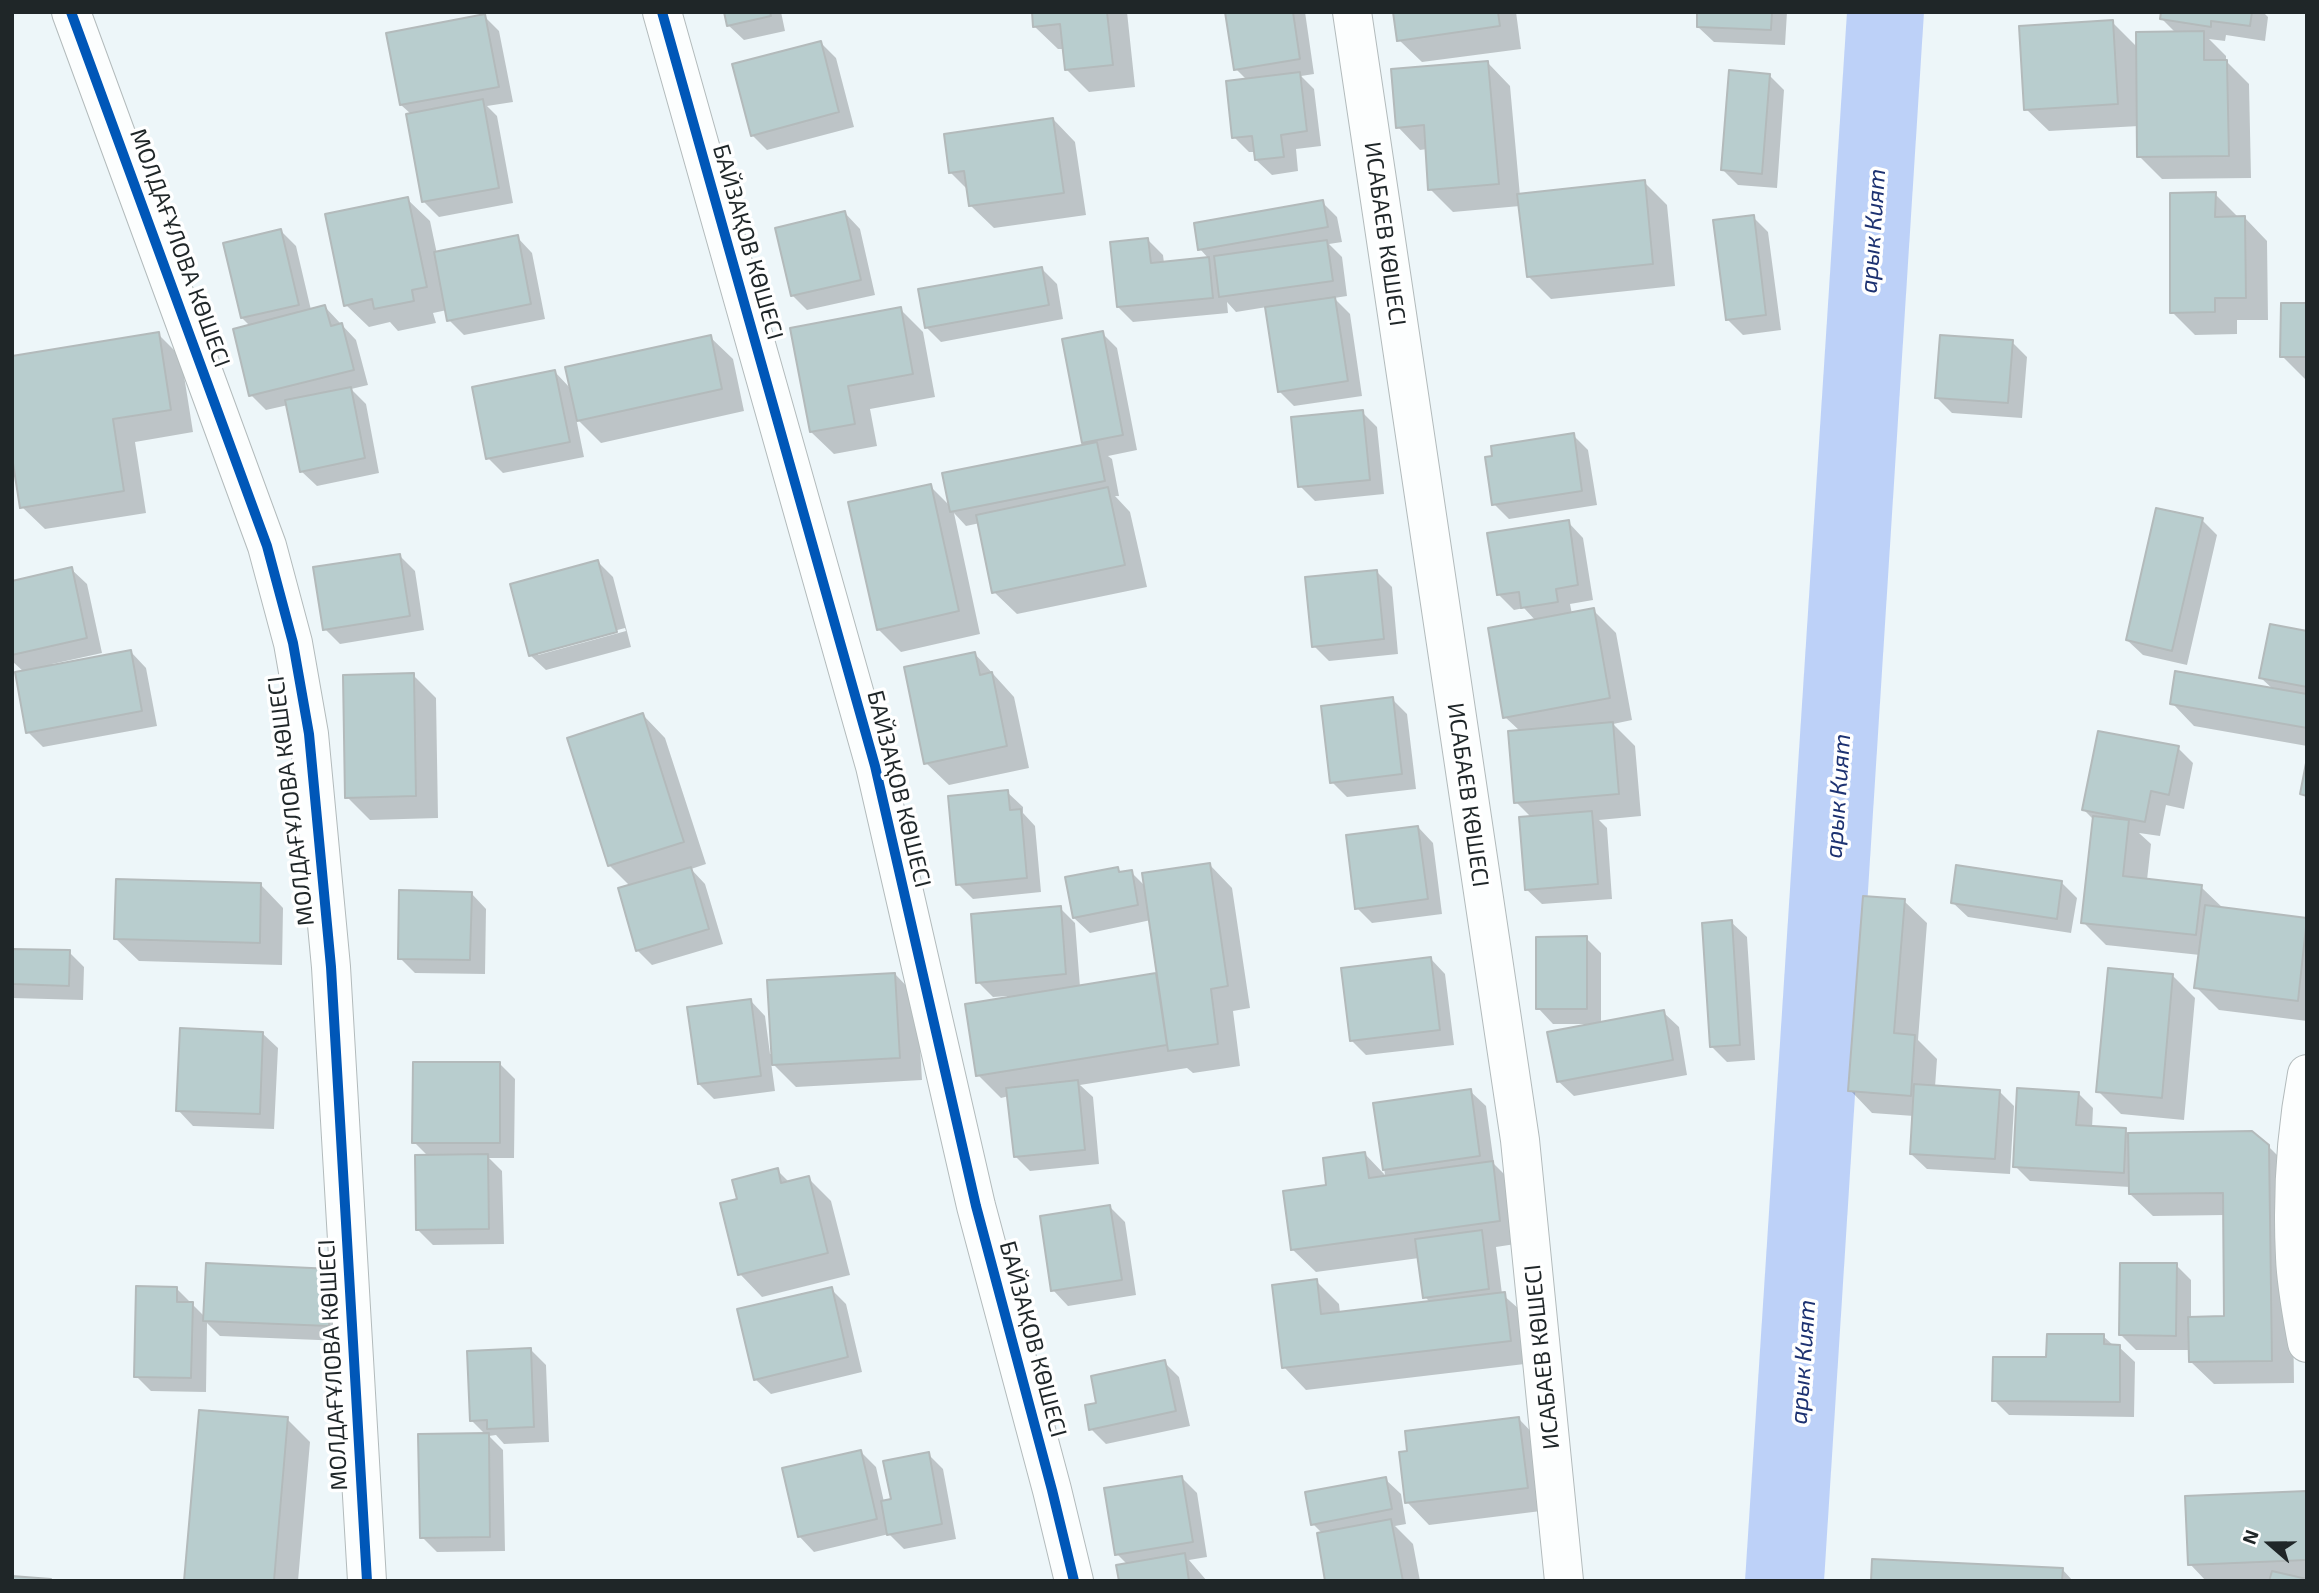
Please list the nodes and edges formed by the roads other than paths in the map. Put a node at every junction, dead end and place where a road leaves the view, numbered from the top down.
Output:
1 (71, 12) edge
2 (662, 12) edge
3 (1352, 12) edge
4 (2307, 1074) edge
5 (2307, 1343) edge
6 (367, 1581) edge
7 (1073, 1581) edge
8 (1564, 1581) edge

1 - 6 street, МОЛДАҒҰЛОВА КӨШЕСІ
2 - 7 street, БАЙЗАҚОВ КӨШЕСІ
3 - 8 street, ИСАБАЕВ КӨШЕСІ
4 - 5 street

